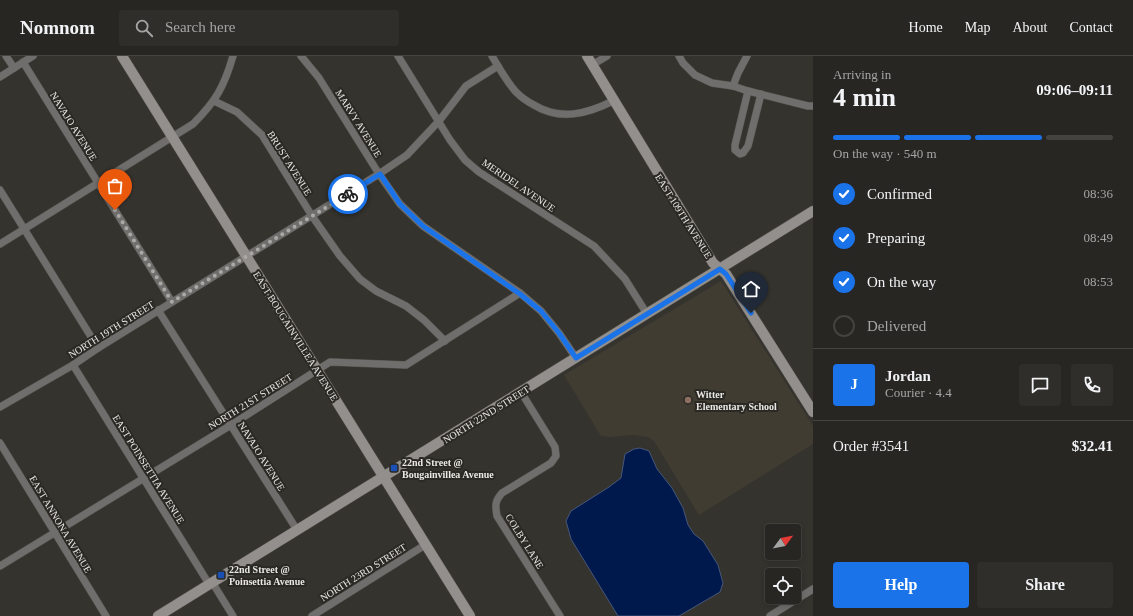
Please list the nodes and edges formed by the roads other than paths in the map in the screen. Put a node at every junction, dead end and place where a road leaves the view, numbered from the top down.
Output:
1 (6, 56) edge
2 (33, 56) edge
3 (122, 56) edge
4 (233, 56) edge
5 (301, 56) edge
6 (398, 56) edge
7 (492, 56) edge
8 (586, 56) edge
9 (606, 56) edge
10 (679, 56) edge
11 (748, 56) edge
12 (23, 62) junction
13 (592, 65) junction
14 (498, 66) junction
15 (14, 68) junction
16 (0, 77) edge
17 (733, 86) junction
18 (748, 91) junction
19 (761, 94) junction
20 (214, 101) junction
21 (613, 101) junction
22 (813, 106) edge
23 (439, 121) junction
24 (172, 136) junction
25 (380, 174) junction
26 (99, 183) junction
27 (0, 190) edge
28 (813, 211) edge
29 (312, 216) junction
30 (24, 229) junction
31 (0, 244) edge
32 (246, 256) junction
33 (720, 269) junction
34 (520, 294) junction
35 (172, 302) junction
36 (158, 310) junction
37 (647, 314) junction
38 (445, 341) junction
39 (98, 348) junction
40 (576, 358) junction
41 (73, 365) junction
42 (318, 370) junction
43 (521, 392) junction
44 (0, 407) edge
45 (813, 412) edge
46 (231, 425) junction
47 (0, 443) edge
48 (143, 478) junction
49 (383, 478) junction
50 (297, 530) junction
51 (55, 533) junction
52 (425, 545) junction
53 (0, 566) edge
54 (210, 583) junction
55 (813, 589) edge
56 (466, 615) edge
57 (106, 616) edge
58 (158, 616) edge
59 (233, 616) edge
60 (312, 616) edge
61 (560, 616) edge
62 (770, 616) edge

1 - 15 street
2 - 12 street
3 - 24 street, EAST BOUGAINVILLEA AVENUE
4 - 20 street
5 - 25 street, MARVY AVENUE
6 - 23 street, MERIDEL AVENUE
7 - 14 street
8 - 13 street, EAST 109TH AVENUE
9 - 13 street
10 - 17 street
11 - 17 street
12 - 15 street
12 - 26 street, NAVAJO AVENUE
13 - 21 street, EAST 109TH AVENUE
14 - 21 street
14 - 23 street, NORTH 19TH STREET
15 - 16 street
17 - 18 street
18 - 19 street
18 - 19 street
19 - 22 street
20 - 24 street
20 - 29 street, BRUST AVENUE
21 - 33 street, EAST 109TH AVENUE
23 - 25 street, NORTH 19TH STREET
23 - 37 street, MERIDEL AVENUE
24 - 26 street
24 - 32 street, EAST BOUGAINVILLEA AVENUE
25 - 29 street, NORTH 19TH STREET
25 - 34 street, MARVY AVENUE
26 - 30 street
26 - 35 street, NAVAJO AVENUE
27 - 30 street
28 - 33 street, NORTH 22ND STREET
29 - 32 street, NORTH 19TH STREET
29 - 38 street, BRUST AVENUE
30 - 31 street
30 - 39 street
32 - 35 street, NORTH 19TH STREET
32 - 42 street, EAST BOUGAINVILLEA AVENUE
33 - 37 street, NORTH 22ND STREET
33 - 45 street, EAST 109TH AVENUE
34 - 38 street, NORTH 21ST STREET
34 - 40 street, MARVY AVENUE
35 - 36 street, NORTH 19TH STREET
36 - 39 street, NORTH 19TH STREET
36 - 46 street, NAVAJO AVENUE
37 - 40 street, NORTH 22ND STREET
38 - 42 street, NORTH 21ST STREET
39 - 41 street, NORTH 19TH STREET
40 - 43 street, NORTH 22ND STREET
41 - 44 street, NORTH 19TH STREET
41 - 48 street, EAST POINSETTIA AVENUE
42 - 46 street, NORTH 21ST STREET
42 - 49 street, EAST BOUGAINVILLEA AVENUE
43 - 49 street, NORTH 22ND STREET
43 - 61 street, COLBY LANE
46 - 48 street, NORTH 21ST STREET
46 - 50 street, NAVAJO AVENUE
47 - 51 street, EAST ANNONA AVENUE
48 - 51 street, NORTH 21ST STREET
48 - 54 street, EAST POINSETTIA AVENUE
49 - 50 street, NORTH 22ND STREET
49 - 52 street, EAST BOUGAINVILLEA AVENUE
50 - 54 street, NORTH 22ND STREET
51 - 53 street, NORTH 21ST STREET
51 - 57 street, EAST ANNONA AVENUE
52 - 56 street, EAST BOUGAINVILLEA AVENUE
52 - 60 street, NORTH 23RD STREET
54 - 58 street, NORTH 22ND STREET
54 - 59 street, EAST POINSETTIA AVENUE
55 - 62 street

